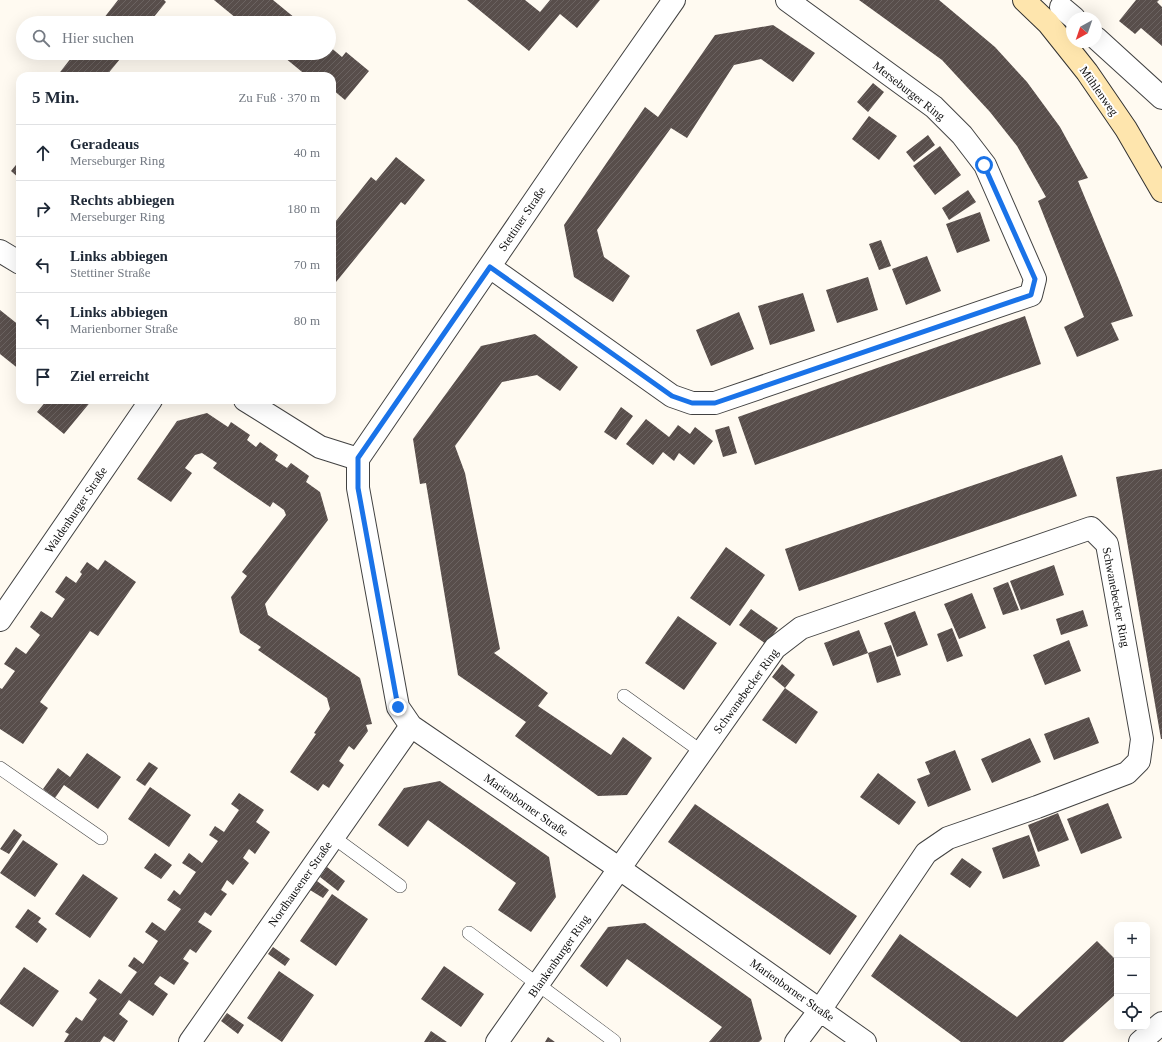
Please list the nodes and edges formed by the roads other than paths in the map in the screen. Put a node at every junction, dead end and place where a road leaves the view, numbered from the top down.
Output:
1 (674, 0) edge
2 (787, 0) edge
3 (1024, 0) edge
4 (1102, 43) edge
5 (1162, 98) edge
6 (1162, 191) edge
7 (0, 251) edge
8 (16, 261) edge
9 (490, 267) junction
10 (148, 404) edge
11 (251, 404) edge
12 (358, 458) junction
13 (0, 620) edge
14 (624, 696) dead end
15 (411, 726) junction
16 (702, 752) junction
17 (0, 768) edge
18 (334, 837) junction
19 (101, 838) dead end
20 (620, 869) junction
21 (400, 886) dead end
22 (469, 933) dead end
23 (538, 985) junction
24 (820, 1010) junction
25 (1162, 1023) edge
26 (614, 1041) dead end
27 (190, 1042) edge
28 (497, 1042) edge
29 (796, 1042) edge
30 (865, 1042) edge
31 (1140, 1042) edge

1 - 9 street, Stettiner Straße
2 - 9 street, Merseburger Ring
3 - 6 street, Mühlenweg
4 - 5 street
7 - 8 street
9 - 12 street, Stettiner Straße
10 - 13 street, Waldenburger Straße
11 - 12 street
12 - 15 street, Marienborner Straße
14 - 16 lane
15 - 18 street, Nordhausener Straße
15 - 20 street, Marienborner Straße
16 - 20 street, Schwanebecker Ring
16 - 24 street, Schwanebecker Ring
17 - 19 lane
18 - 21 lane
18 - 27 street, Nordhausener Straße
20 - 23 street, Blankenburger Ring
20 - 24 street, Marienborner Straße
22 - 23 lane
23 - 26 lane
23 - 28 street, Blankenburger Ring
24 - 29 street
24 - 30 street, Marienborner Straße
25 - 31 street

